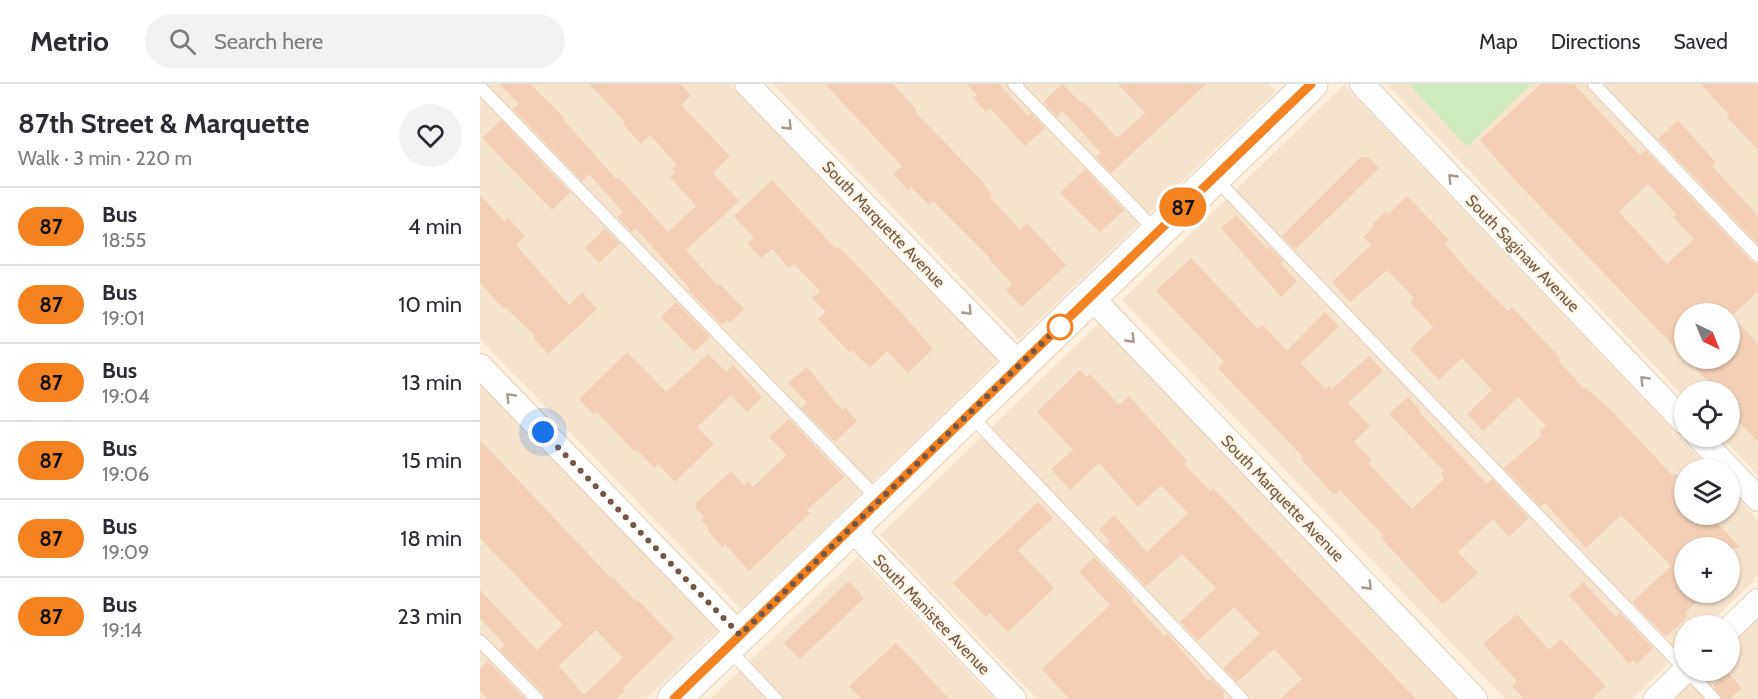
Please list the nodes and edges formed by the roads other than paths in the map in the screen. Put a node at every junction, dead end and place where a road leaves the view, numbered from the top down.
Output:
1 (747, 84) edge
2 (1014, 84) edge
3 (1362, 84) edge
4 (1593, 84) edge
5 (480, 87) edge
6 (1299, 88) edge
7 (1214, 177) junction
8 (1157, 232) junction
9 (1758, 256) edge
10 (1091, 297) junction
11 (1020, 365) junction
12 (480, 366) edge
13 (1674, 412) edge
14 (969, 414) junction
15 (1708, 447) edge
16 (1758, 499) edge
17 (880, 500) junction
18 (851, 528) junction
19 (1758, 601) edge
20 (1740, 618) edge
21 (480, 641) edge
22 (734, 642) junction
23 (1674, 657) edge
24 (1675, 681) edge
25 (1697, 681) edge
26 (537, 699) edge
27 (674, 699) edge
28 (776, 699) edge
29 (1014, 699) edge
30 (1242, 699) edge
31 (1475, 699) edge
32 (1656, 699) edge
33 (1714, 699) edge

1 -> 11 street, South Marquette Avenue
2 - 8 lane
13 -> 3 street, South Saginaw Avenue
4 - 9 lane
5 - 17 lane
6 - 7 main road
7 - 8 main road
7 - 23 lane
8 - 10 main road
10 - 11 main road
10 -> 31 street, South Marquette Avenue
11 - 14 main road
22 -> 12 street
14 - 17 main road
14 - 30 lane
15 - 16 street
17 - 18 main road
18 - 22 main road
18 - 29 street, South Manistee Avenue
19 - 20 street
21 - 26 lane
22 - 27 main road
22 - 28 lane
24 - 32 street
25 - 33 lane

